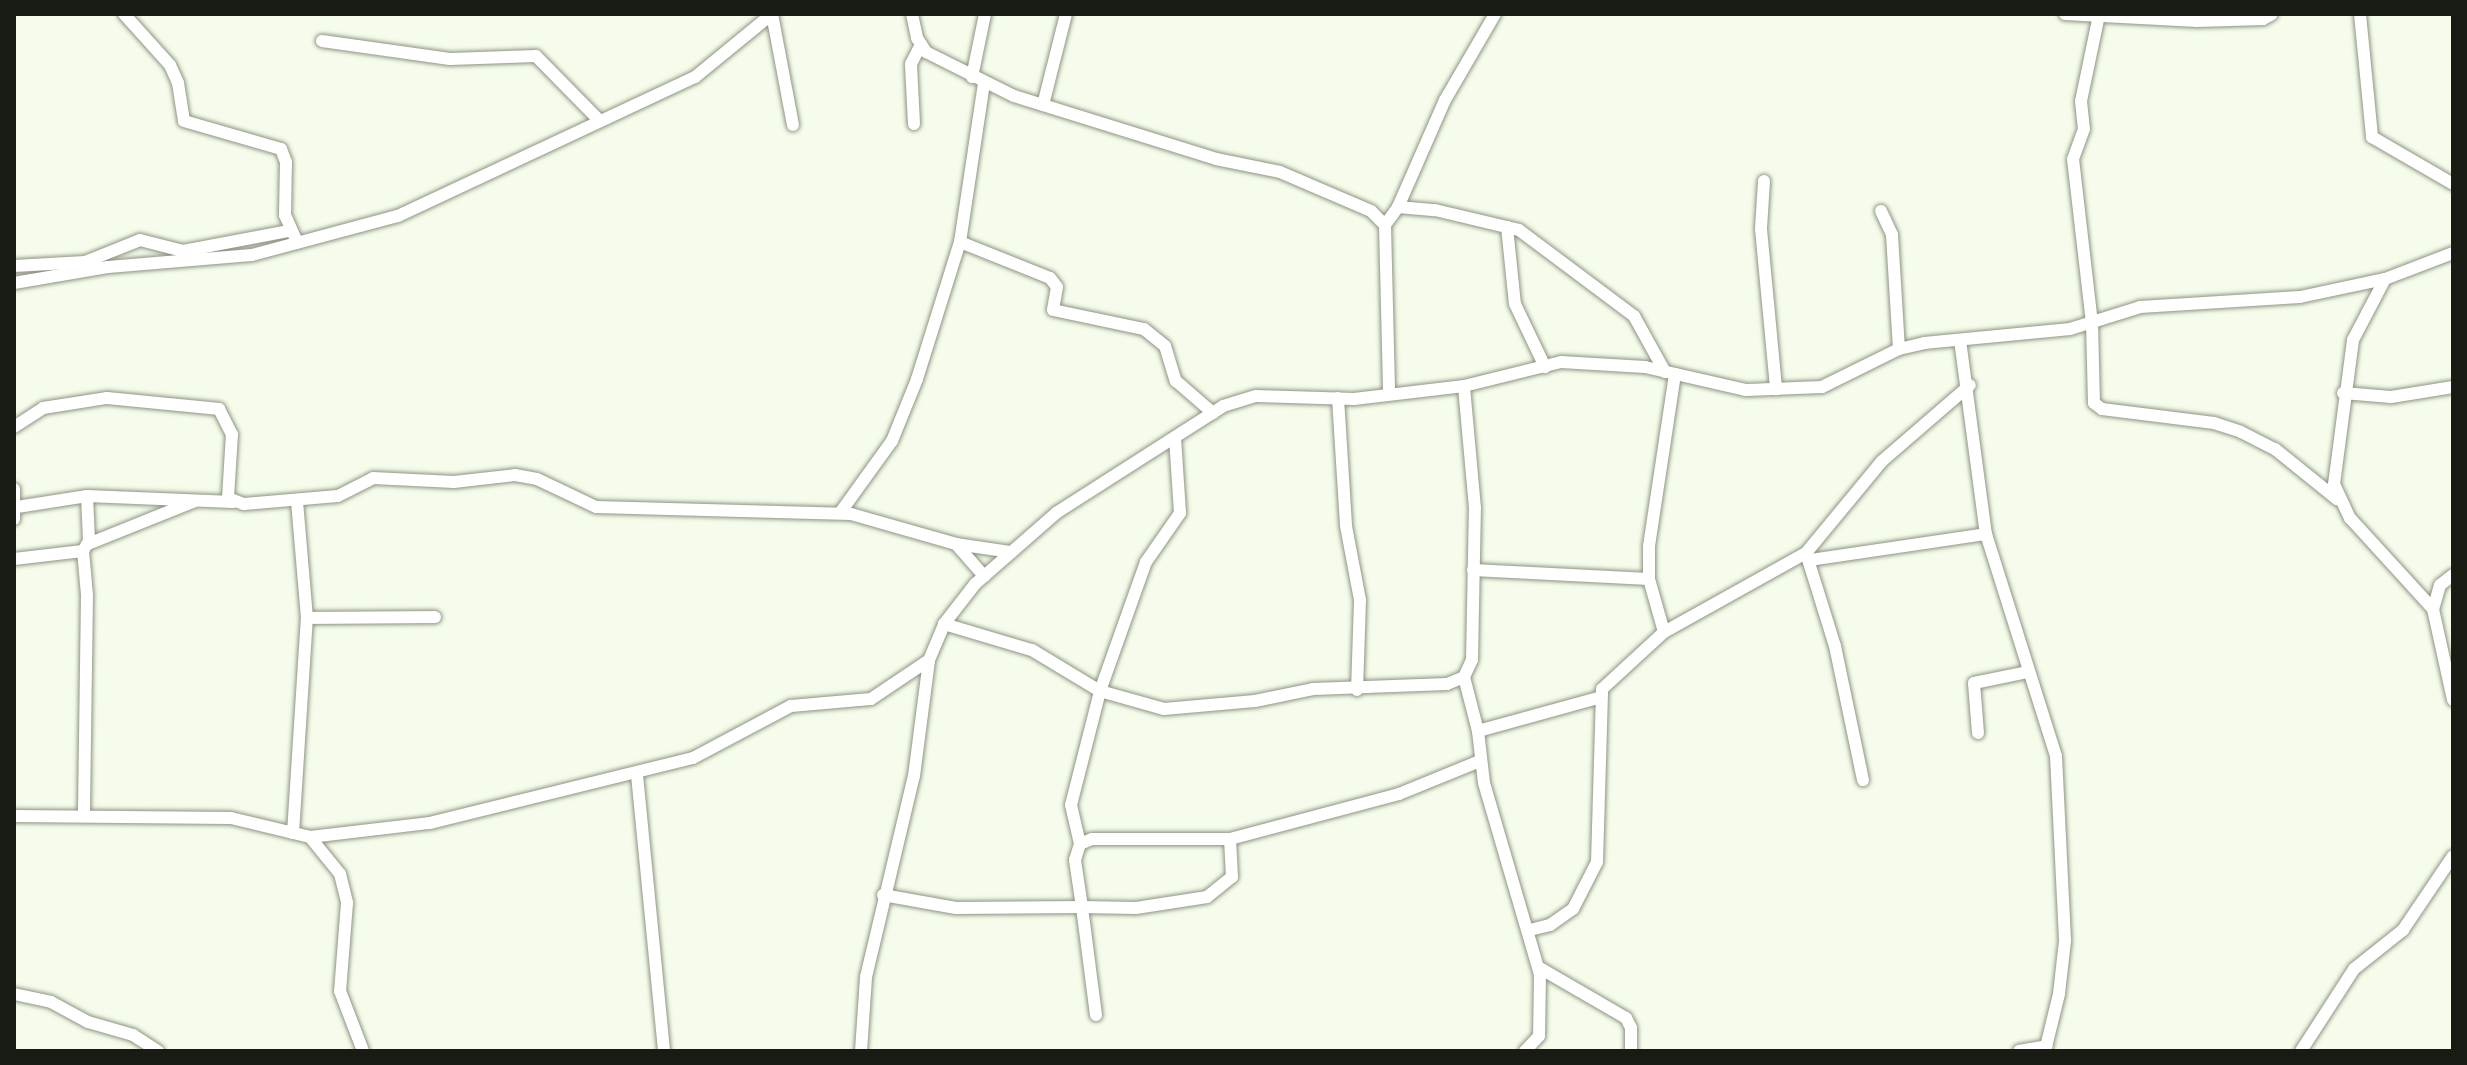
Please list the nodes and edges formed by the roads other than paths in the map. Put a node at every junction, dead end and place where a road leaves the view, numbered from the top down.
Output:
1 (124, 14) edge
2 (772, 14) edge
3 (912, 14) edge
4 (985, 14) edge
5 (1066, 14) edge
6 (1495, 14) edge
7 (2065, 14) edge
8 (2272, 14) edge
9 (2360, 14) edge
10 (2099, 15) edge
11 (322, 41) dead end
12 (921, 44) junction
13 (978, 80) junction
14 (1043, 105) junction
15 (599, 120) junction
16 (914, 124) dead end
17 (793, 125) dead end
18 (1764, 181) dead end
19 (2453, 184) edge
20 (1398, 207) junction
21 (1881, 211) dead end
22 (1385, 225) junction
23 (1507, 227) junction
24 (293, 237) junction
25 (960, 242) junction
26 (2453, 253) edge
27 (14, 266) edge
28 (2385, 279) junction
29 (14, 283) edge
30 (2092, 322) junction
31 (1960, 340) junction
32 (1899, 349) junction
33 (1545, 367) junction
34 (1670, 373) junction
35 (1970, 385) junction
36 (1464, 386) junction
37 (2453, 387) edge
38 (1776, 389) junction
39 (1389, 393) junction
40 (2343, 393) junction
41 (1338, 398) junction
42 (1213, 413) junction
43 (14, 427) edge
44 (1175, 437) junction
45 (14, 489) edge
46 (87, 496) junction
47 (2337, 499) junction
48 (197, 500) junction
49 (233, 502) junction
50 (297, 502) junction
51 (15, 513) edge
52 (840, 513) junction
53 (1986, 534) junction
54 (956, 544) junction
55 (85, 547) junction
56 (1011, 552) junction
57 (1808, 556) junction
58 (14, 559) edge
59 (1473, 570) junction
60 (2453, 575) edge
61 (984, 576) junction
62 (1649, 579) junction
63 (2433, 609) junction
64 (435, 617) dead end
65 (307, 618) junction
66 (944, 624) junction
67 (1664, 632) junction
68 (929, 660) junction
69 (2027, 672) junction
70 (1464, 677) junction
71 (1357, 690) junction
72 (1100, 691) junction
73 (1598, 698) junction
74 (2453, 700) edge
75 (1478, 731) junction
76 (1978, 733) dead end
77 (1480, 761) junction
78 (637, 775) junction
79 (1863, 780) dead end
80 (14, 816) edge
81 (84, 816) junction
82 (293, 833) junction
83 (310, 837) junction
84 (1230, 839) junction
85 (1080, 844) junction
86 (2453, 856) edge
87 (2453, 870) edge
88 (2434, 878) junction
89 (883, 895) junction
90 (1082, 907) junction
91 (1530, 930) junction
92 (1538, 967) junction
93 (14, 994) edge
94 (1096, 1015) dead end
95 (1539, 1036) junction
96 (2046, 1048) edge
97 (158, 1051) edge
98 (363, 1051) edge
99 (664, 1051) edge
100 (861, 1051) edge
101 (1525, 1051) edge
102 (1539, 1051) edge
103 (1631, 1051) edge
104 (2019, 1051) edge
105 (2301, 1051) edge

1 - 24 street
2 - 15 street
2 - 17 street
3 - 12 street
4 - 13 street
5 - 14 street
6 - 20 street
7 - 10 street
8 - 10 street
9 - 19 street
10 - 30 street
11 - 15 street
12 - 13 street
12 - 16 street
13 - 14 street
13 - 25 street
14 - 22 street
15 - 24 street
18 - 38 street
20 - 22 street
20 - 23 street
21 - 32 street
22 - 39 street
23 - 33 street
23 - 34 street
24 - 27 street
24 - 29 street
25 - 42 street
25 - 52 street
26 - 28 street
28 - 30 street
28 - 40 street
30 - 31 street
30 - 47 street
31 - 32 street
31 - 35 street
32 - 38 street
33 - 34 street
33 - 36 street
34 - 38 street
34 - 62 street
35 - 53 street
35 - 57 street
36 - 39 street
36 - 59 street
37 - 40 street
39 - 41 street
40 - 47 street
41 - 42 street
41 - 71 street
42 - 44 street
43 - 49 street
44 - 56 street
44 - 72 street
45 - 51 street
46 - 48 street
46 - 51 street
46 - 55 street
47 - 63 street
48 - 49 street
48 - 55 street
49 - 50 street
50 - 52 street
50 - 65 street
52 - 54 street
53 - 57 street
53 - 69 street
54 - 56 street
54 - 61 street
55 - 58 street
55 - 81 street
56 - 61 street
57 - 67 street
57 - 79 street
59 - 62 street
59 - 70 street
60 - 63 street
61 - 66 street
62 - 67 street
63 - 74 street
64 - 65 street
65 - 82 street
66 - 68 street
66 - 72 street
67 - 73 street
68 - 78 street
68 - 89 street
69 - 76 street
69 - 96 street
70 - 71 street
70 - 75 street
71 - 72 street
72 - 85 street
73 - 75 street
73 - 91 street
75 - 77 street
77 - 84 street
77 - 91 street
78 - 83 street
78 - 99 street
80 - 81 street
81 - 82 street
82 - 83 street
83 - 98 street
84 - 85 street
84 - 90 street
85 - 90 street
86 - 88 street
87 - 88 street
88 - 105 street
89 - 90 street
89 - 100 street
90 - 94 street
91 - 92 street
92 - 95 street
92 - 103 street
93 - 97 street
95 - 101 street
95 - 102 street
96 - 104 street

